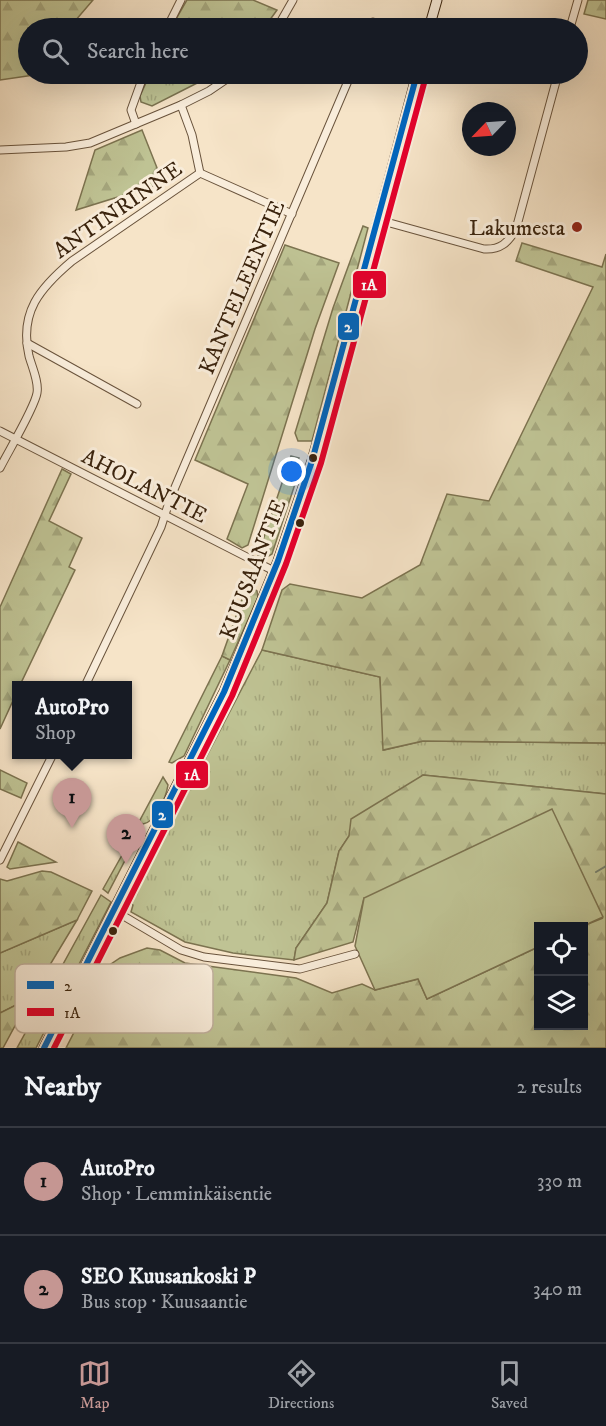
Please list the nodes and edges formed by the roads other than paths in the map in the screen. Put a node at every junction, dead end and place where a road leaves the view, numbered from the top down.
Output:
1 (181, 0) edge
2 (293, 0) edge
3 (437, 0) edge
4 (578, 0) edge
5 (172, 18) edge
6 (283, 18) edge
7 (432, 18) edge
8 (573, 18) edge
9 (140, 84) edge
10 (219, 84) edge
11 (347, 84) edge
12 (414, 84) edge
13 (555, 84) edge
14 (182, 105) junction
15 (136, 124) junction
16 (0, 150) edge
17 (200, 173) junction
18 (292, 214) junction
19 (379, 220) junction
20 (27, 343) junction
21 (137, 404) dead end
22 (0, 431) edge
23 (15, 438) junction
24 (0, 468) edge
25 (165, 515) junction
26 (274, 571) junction
27 (88, 681) edge
28 (50, 759) edge
29 (0, 860) edge
30 (115, 911) junction
31 (355, 954) dead end
32 (88, 964) edge
33 (52, 1033) edge
34 (44, 1048) edge

1 - 5 street
2 - 6 street
3 - 7 main road
4 - 8 street
9 - 15 street
10 - 14 street
11 - 18 street, KANTELEENTIE
12 - 19 main road, KUUSAANTIE
13 - 19 street
14 - 15 street
14 - 17 street, ANTINRINNE
15 - 16 street
17 - 18 street
17 - 20 street, ANTINRINNE
18 - 25 street, KANTELEENTIE
19 - 26 main road, KUUSAANTIE
20 - 21 street
20 - 23 street, ANTINRINNE
22 - 23 street, AHOLANTIE
23 - 24 street, ANTINRINNE
23 - 25 street, AHOLANTIE
25 - 26 street, AHOLANTIE
25 - 27 street, KANTELEENTIE
26 - 30 main road, KUUSAANTIE
28 - 29 street
30 - 31 street
30 - 32 main road, KUUSAANTIE
33 - 34 main road, KUUSAANTIE

